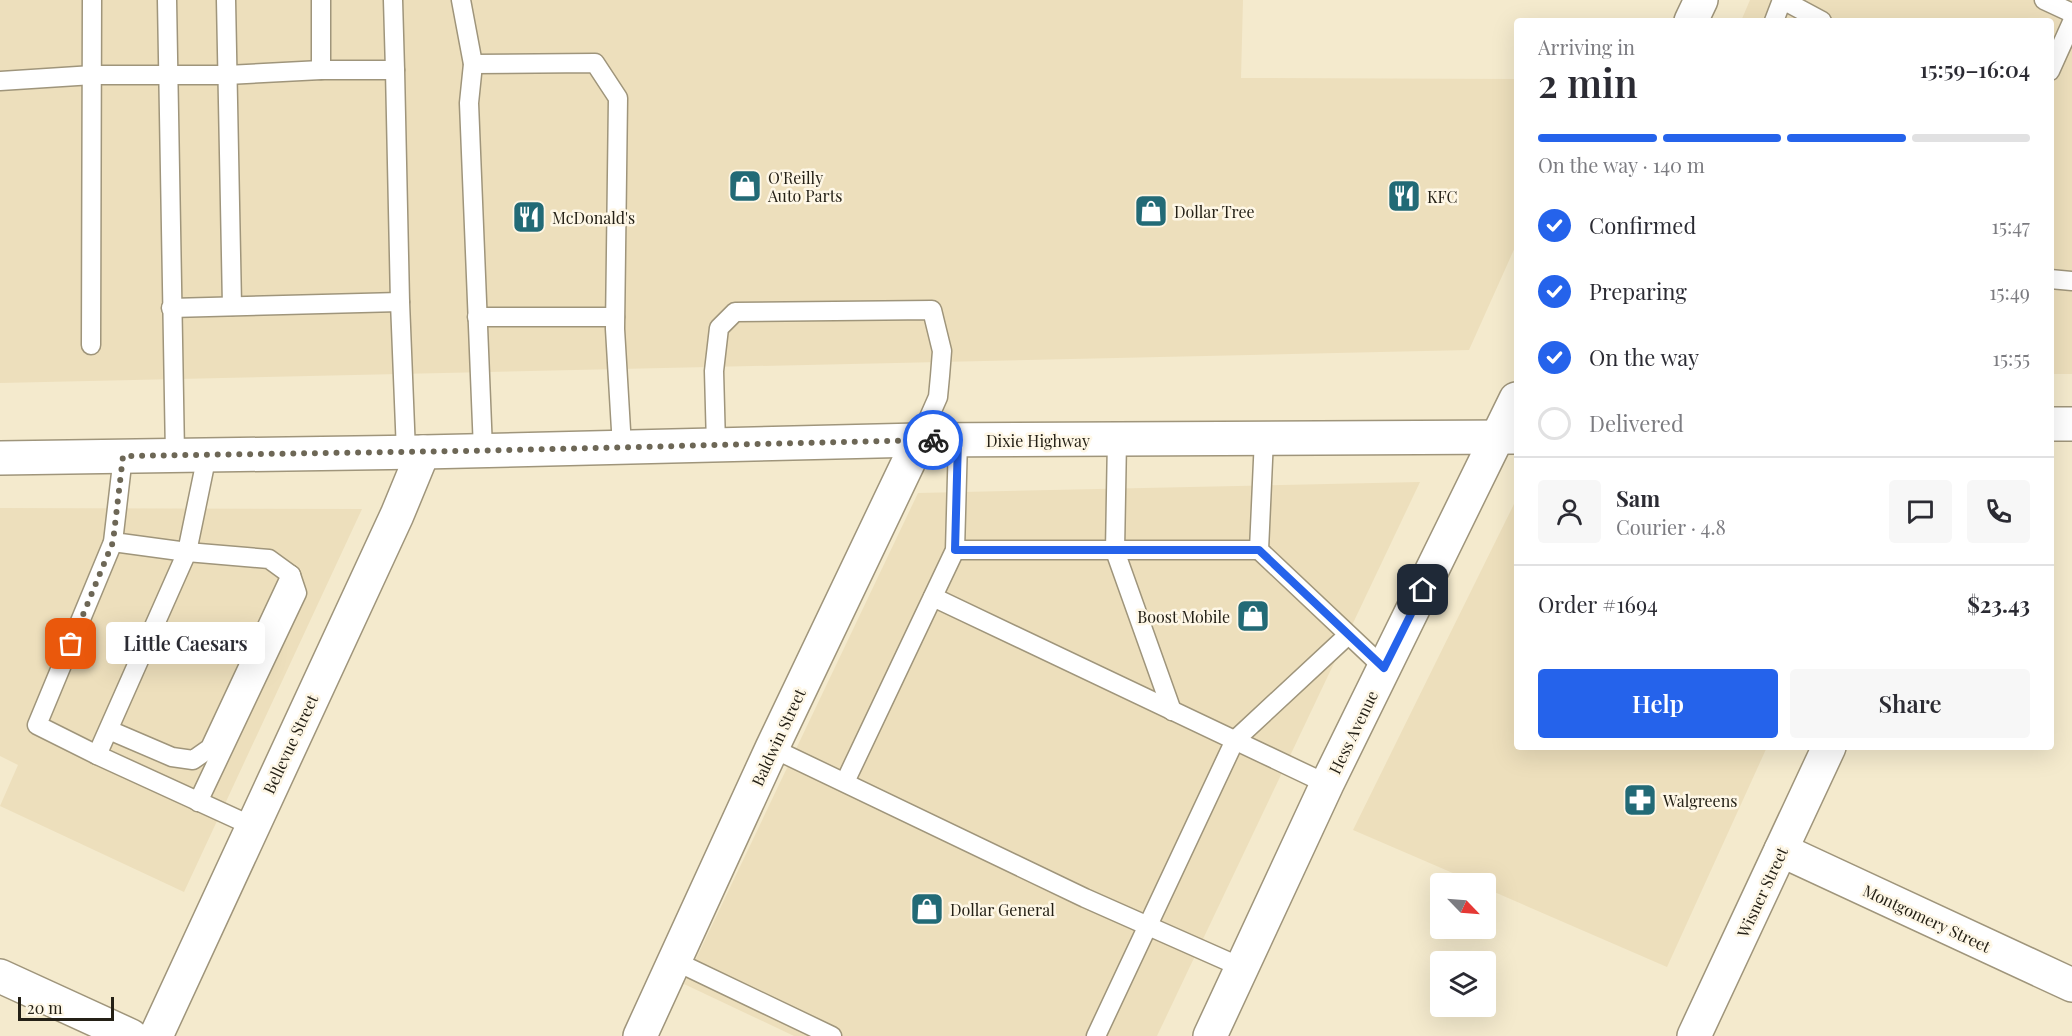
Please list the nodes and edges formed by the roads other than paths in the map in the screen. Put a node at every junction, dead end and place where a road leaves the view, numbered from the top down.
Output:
1 (92, 0) edge
2 (166, 0) edge
3 (226, 0) edge
4 (321, 0) edge
5 (393, 0) edge
6 (461, 0) edge
7 (1701, 0) edge
8 (1782, 0) edge
9 (2044, 0) edge
10 (2072, 14) edge
11 (1692, 18) edge
12 (1775, 18) edge
13 (1816, 18) edge
14 (2072, 22) edge
15 (2054, 62) edge
16 (473, 64) junction
17 (321, 70) junction
18 (395, 70) junction
19 (166, 74) junction
20 (93, 75) junction
21 (227, 75) junction
22 (0, 81) edge
23 (2054, 279) edge
24 (2072, 280) edge
25 (400, 302) junction
26 (232, 306) junction
27 (171, 308) junction
28 (477, 317) junction
29 (615, 317) junction
30 (92, 345) dead end
31 (1514, 408) edge
32 (2054, 424) edge
33 (2072, 424) edge
34 (1508, 437) edge
35 (1264, 438) junction
36 (1117, 439) junction
37 (919, 440) junction
38 (958, 440) junction
39 (716, 445) junction
40 (622, 447) junction
41 (483, 450) junction
42 (414, 452) junction
43 (175, 455) junction
44 (207, 455) junction
45 (123, 456) junction
46 (0, 458) edge
47 (113, 542) junction
48 (955, 550) junction
49 (1259, 550) junction
50 (1115, 551) junction
51 (187, 552) junction
52 (291, 575) junction
53 (933, 597) junction
54 (1348, 635) junction
55 (1384, 668) junction
56 (1172, 711) junction
57 (109, 730) junction
58 (1235, 740) junction
59 (772, 748) junction
60 (1828, 750) edge
61 (98, 755) junction
62 (844, 782) junction
63 (1327, 784) junction
64 (198, 802) junction
65 (252, 826) junction
66 (1781, 850) junction
67 (1147, 925) junction
68 (675, 961) junction
69 (1243, 968) junction
70 (0, 976) edge
71 (2072, 985) edge
72 (131, 1036) edge
73 (156, 1036) edge
74 (640, 1036) edge
75 (832, 1036) edge
76 (1096, 1036) edge
77 (1210, 1036) edge
78 (1694, 1036) edge

1 - 20 lane
2 - 19 lane
3 - 21 lane
4 - 17 lane
5 - 18 lane
6 - 16 lane
7 - 11 street
8 - 12 lane
8 - 13 lane
9 - 10 lane
14 - 15 lane
16 - 28 lane
16 - 29 lane
17 - 18 lane
17 - 21 lane
18 - 25 lane
19 - 20 lane
19 - 21 lane
19 - 27 lane
20 - 22 lane
20 - 30 lane
21 - 26 lane
23 - 24 lane
25 - 26 lane
25 - 42 lane
26 - 27 lane
27 - 43 lane
28 - 29 lane
28 - 41 lane
29 - 40 lane
31 - 34 street, Hess Avenue
32 - 33 street
34 - 35 street, Dixie Highway
34 - 55 street, Hess Avenue
35 - 36 street, Dixie Highway
35 - 49 lane
36 - 38 street, Dixie Highway
36 - 50 lane
37 - 38 street, Dixie Highway
37 - 39 street, Dixie Highway
37 - 39 lane
37 - 59 street, Baldwin Street
38 - 48 lane
39 - 40 street, Dixie Highway
40 - 41 street, Dixie Highway
41 - 42 street, Dixie Highway
42 - 44 street, Dixie Highway
42 - 65 street, Bellevue Street
43 - 44 street, Dixie Highway
43 - 45 street, Dixie Highway
44 - 51 lane
45 - 46 street, Dixie Highway
45 - 47 lane
47 - 51 lane
47 - 61 lane
48 - 50 lane
48 - 53 lane
49 - 50 lane
49 - 54 lane
50 - 56 lane
51 - 52 lane
51 - 57 lane
52 - 57 lane
52 - 64 lane
53 - 56 lane
53 - 62 lane
54 - 55 lane
54 - 58 lane
55 - 63 street, Hess Avenue
56 - 58 lane
57 - 61 lane
58 - 63 lane
58 - 67 lane
59 - 62 lane
59 - 68 street, Baldwin Street
60 - 66 street, Wisner Street
61 - 64 lane
62 - 67 lane
63 - 69 street, Hess Avenue
64 - 65 lane
65 - 73 street, Bellevue Street
66 - 71 street, Montgomery Street
66 - 78 street, Wisner Street
67 - 69 lane
67 - 76 lane
68 - 74 street, Baldwin Street
68 - 75 lane
69 - 77 street, Hess Avenue
70 - 72 street

